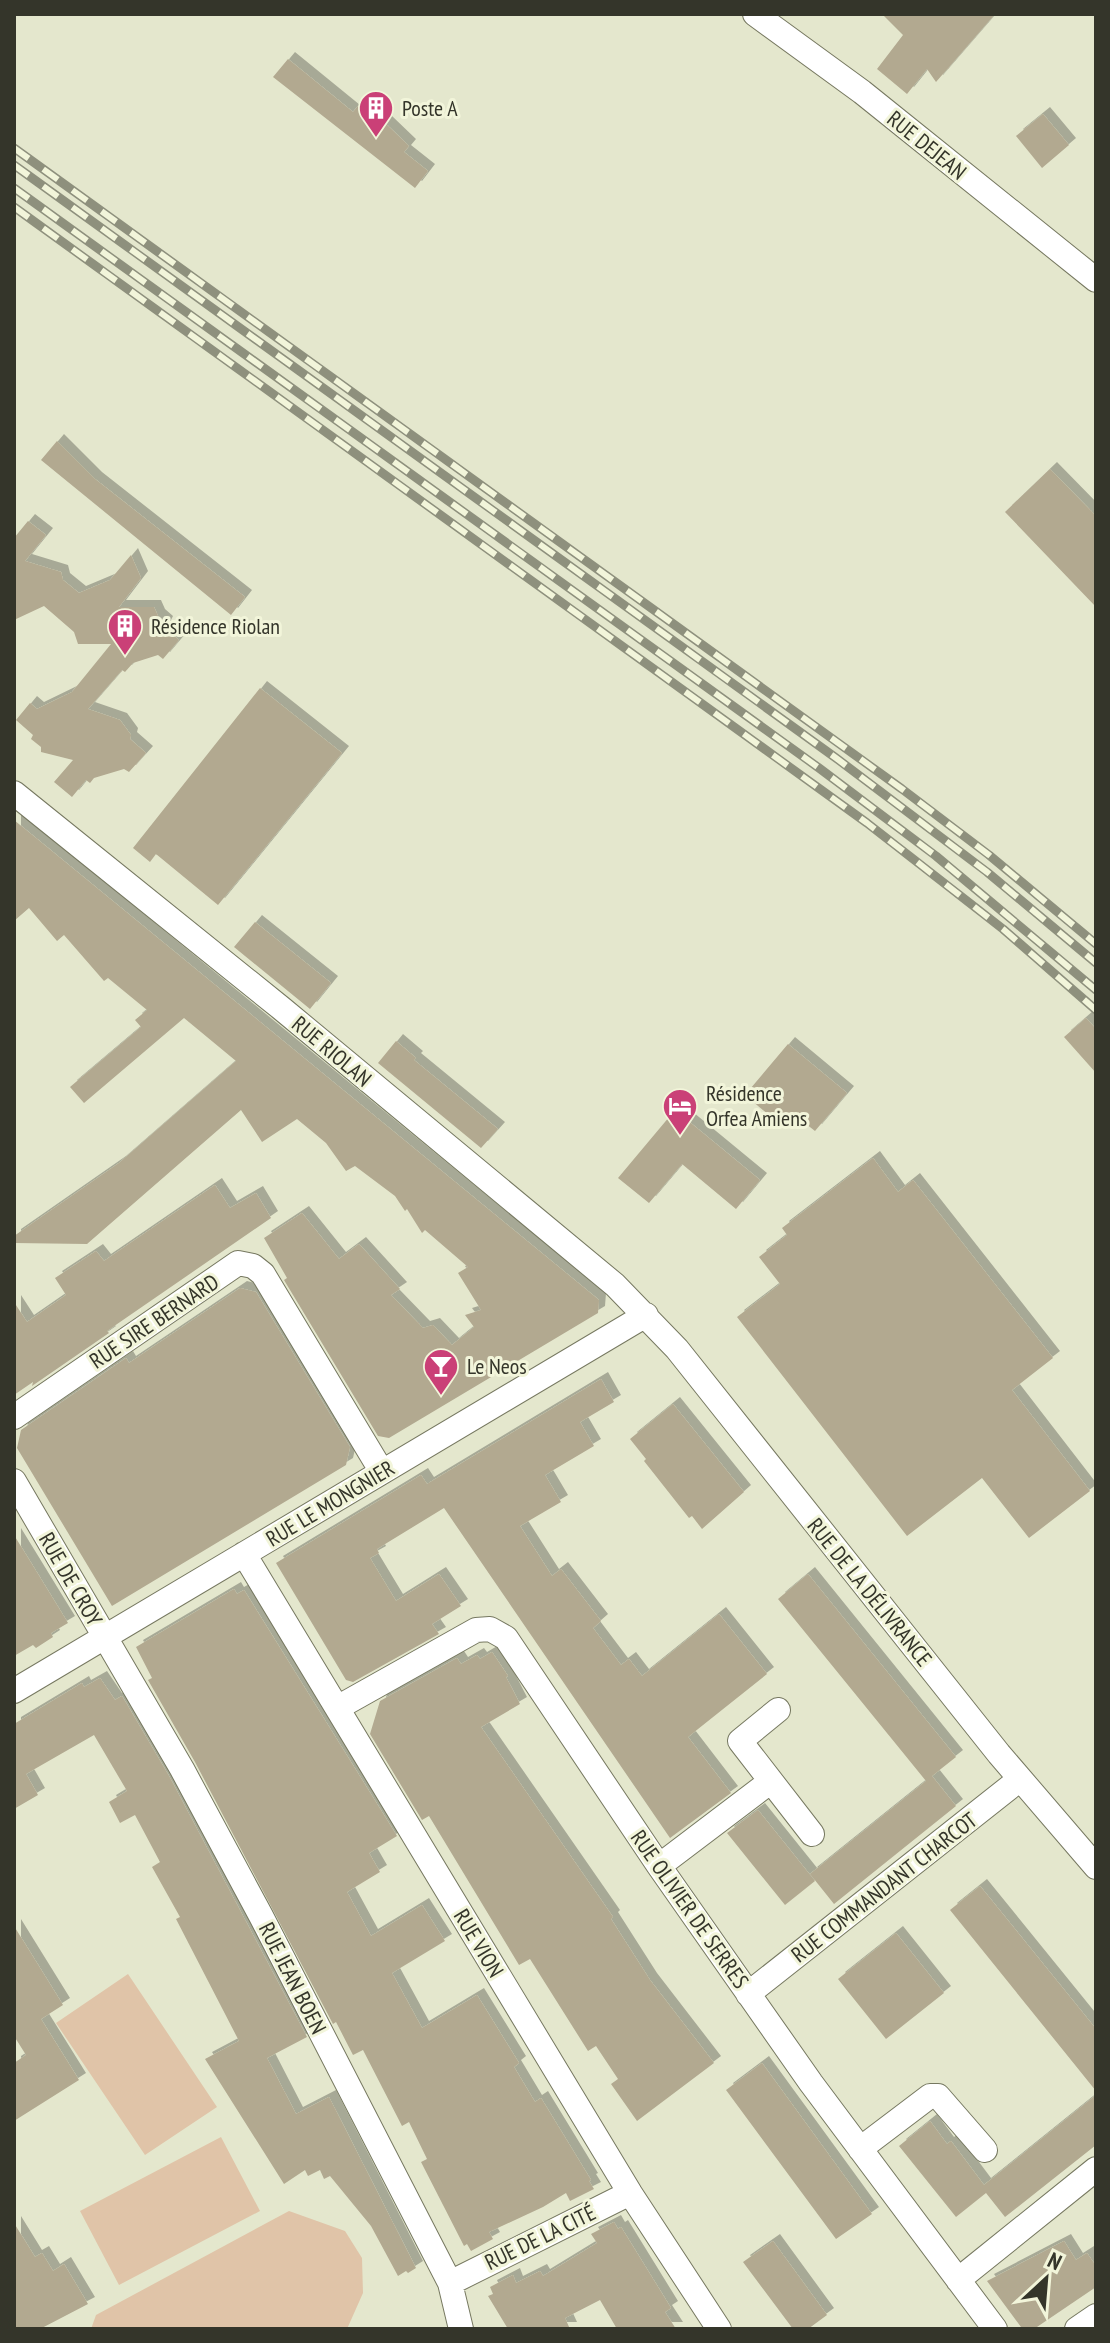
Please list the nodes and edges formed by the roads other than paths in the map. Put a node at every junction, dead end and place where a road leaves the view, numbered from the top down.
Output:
1 (755, 14) edge
2 (1096, 280) edge
3 (14, 793) edge
4 (646, 1315) junction
5 (14, 1417) edge
6 (382, 1472) junction
7 (14, 1481) edge
8 (244, 1554) junction
9 (104, 1636) junction
10 (14, 1691) edge
11 (337, 1708) junction
12 (778, 1710) dead end
13 (1020, 1779) junction
14 (771, 1781) junction
15 (812, 1834) dead end
16 (659, 1866) junction
17 (1096, 1867) edge
18 (748, 1994) junction
19 (860, 2149) junction
20 (985, 2150) dead end
21 (1096, 2169) edge
22 (630, 2193) junction
23 (958, 2280) junction
24 (450, 2283) junction
25 (1096, 2316) edge
26 (461, 2329) edge
27 (719, 2329) edge
28 (995, 2329) edge
29 (1077, 2329) edge

1 - 2 street, RUE DEJEAN
3 - 4 street, RUE RIOLAN
4 - 6 street, RUE LE MONGNIER
4 - 13 street, RUE DE LA DÉLIVRANCE
5 - 6 street, RUE SIRE BERNARD
6 - 8 street, RUE LE MONGNIER
7 - 9 street, RUE DE CROY
8 - 9 street, RUE LE MONGNIER
8 - 11 street, RUE VION
9 - 10 street, RUE LE MONGNIER
9 - 24 street, RUE JEAN BOEN
11 - 16 street, RUE OLIVIER DE SERRES
11 - 22 street, RUE VION
12 - 14 street
13 - 17 street, RUE DE LA DÉLIVRANCE
13 - 18 street, RUE COMMANDANT CHARCOT
14 - 15 street
14 - 16 street
16 - 18 street, RUE OLIVIER DE SERRES
18 - 19 street, RUE OLIVIER DE SERRES
19 - 20 street
19 - 23 street, RUE OLIVIER DE SERRES
21 - 23 street
22 - 24 street, RUE DE LA CITÉ
22 - 27 street, RUE VION
23 - 28 street, RUE OLIVIER DE SERRES
24 - 26 street, RUE JEAN BOEN
25 - 29 street

